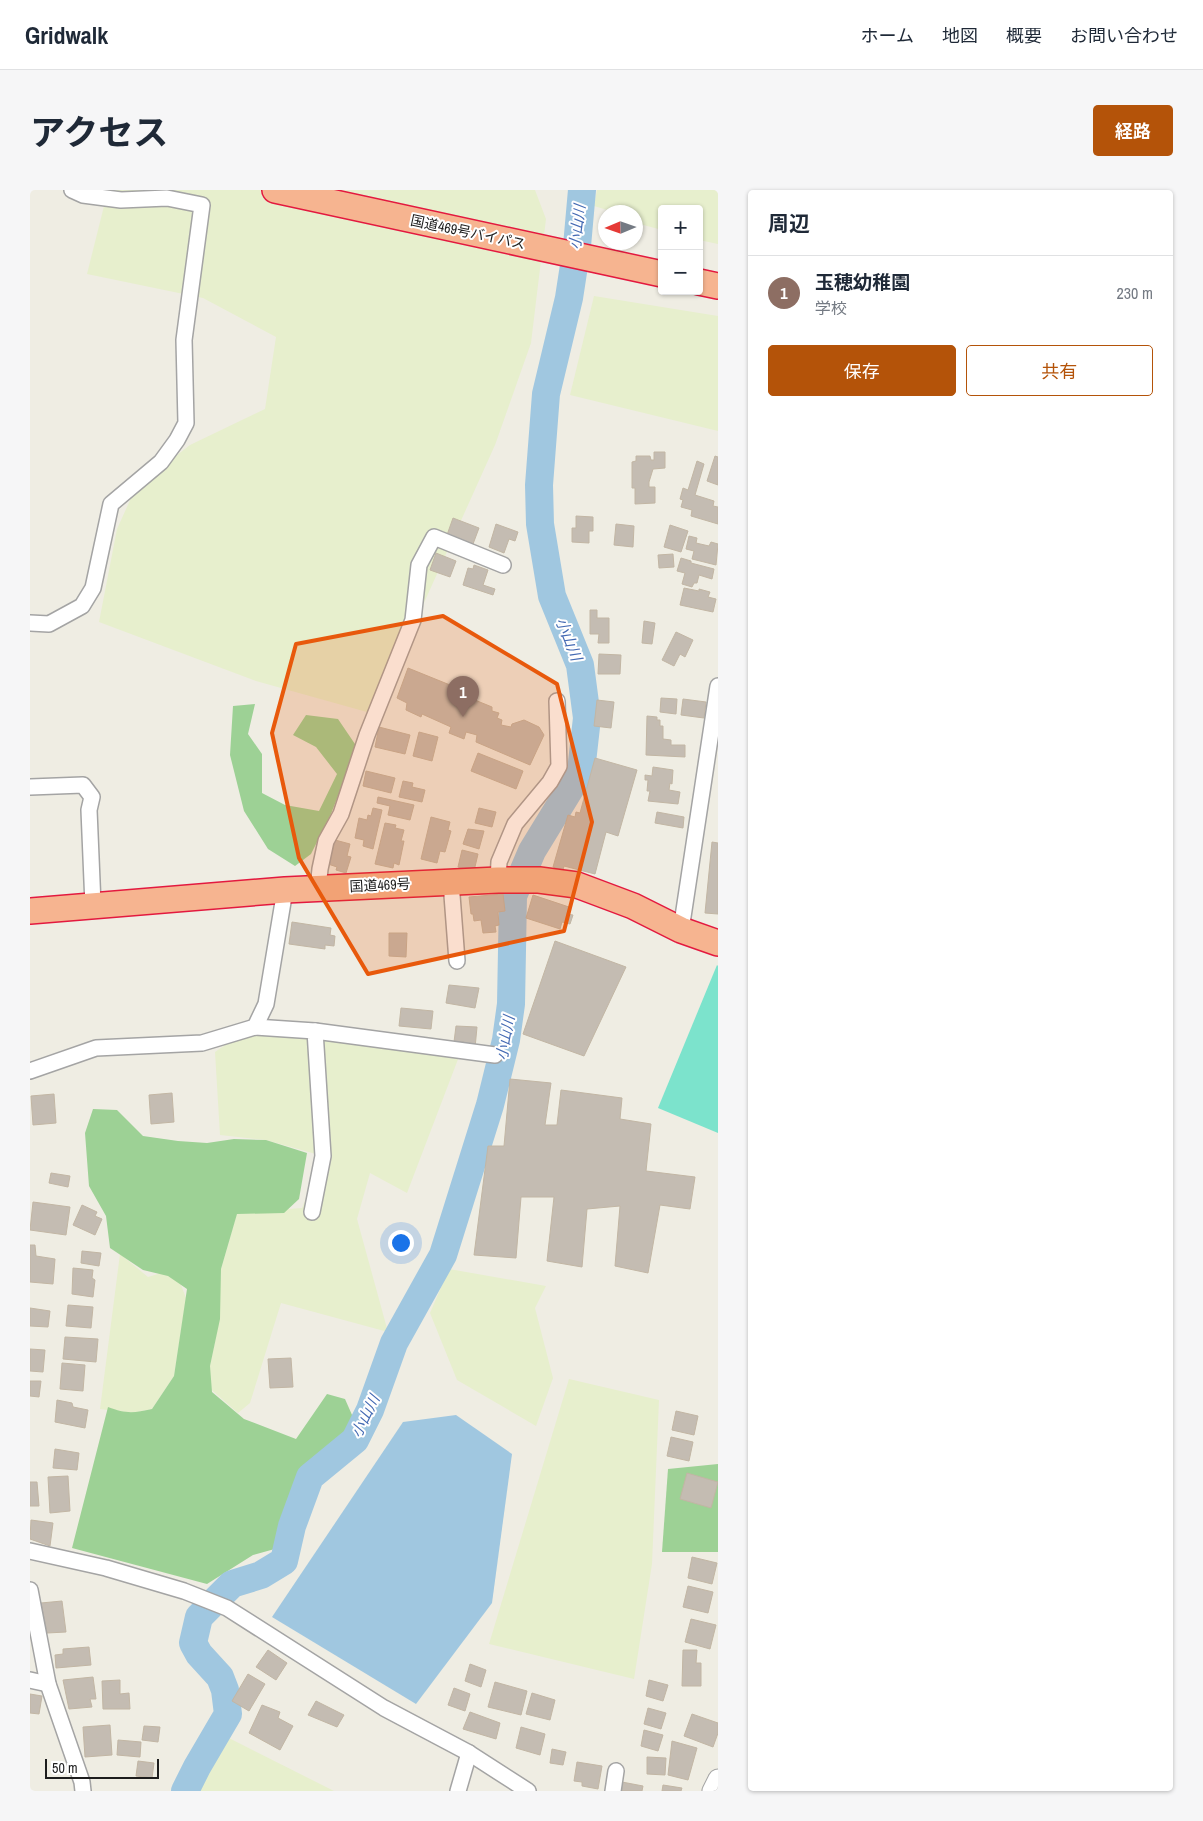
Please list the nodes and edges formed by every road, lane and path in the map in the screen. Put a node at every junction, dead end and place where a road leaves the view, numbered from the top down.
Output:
1 (72, 190) edge
2 (275, 190) edge
3 (338, 190) edge
4 (100, 194) edge
5 (556, 244) junction
6 (586, 250) junction
7 (658, 258) edge
8 (703, 267) edge
9 (718, 269) edge
10 (658, 273) edge
11 (703, 283) edge
12 (718, 286) edge
13 (503, 565) dead end
14 (30, 623) edge
15 (718, 686) edge
16 (557, 701) dead end
17 (30, 787) edge
18 (503, 880) junction
19 (451, 882) junction
20 (318, 888) junction
21 (285, 890) junction
22 (93, 905) junction
23 (31, 915) edge
24 (681, 930) junction
25 (718, 943) edge
26 (457, 962) dead end
27 (254, 1027) junction
28 (315, 1031) junction
29 (494, 1055) dead end
30 (30, 1071) edge
31 (312, 1212) dead end
32 (30, 1551) edge
33 (30, 1590) edge
34 (30, 1680) edge
35 (48, 1684) junction
36 (469, 1753) junction
37 (616, 1771) dead end
38 (718, 1779) edge
39 (83, 1791) edge
40 (458, 1791) edge
41 (528, 1791) edge
42 (613, 1791) edge
43 (712, 1791) edge

1 - 4 street
2 - 5 highway, 国道469号バイパス
3 - 5 highway, 国道469号バイパス
4 - 14 street
5 - 6 highway, 国道469号バイパス
6 - 7 highway, 国道469号バイパス
6 - 10 highway, 国道469号バイパス
8 - 9 highway
11 - 12 highway
13 - 20 street
15 - 24 street
16 - 18 street
17 - 22 street
18 - 19 highway, 国道469号
18 - 24 highway, 国道469号
19 - 20 highway, 国道469号
19 - 26 street
20 - 21 highway, 国道469号
21 - 22 highway, 国道469号
21 - 27 street
22 - 23 highway, 国道469号
24 - 25 highway, 国道469号
27 - 28 street
27 - 30 street
28 - 29 street
28 - 31 street
32 - 36 street
33 - 35 street
34 - 35 street
35 - 39 street
36 - 40 street
36 - 41 street
37 - 42 street
38 - 43 street

